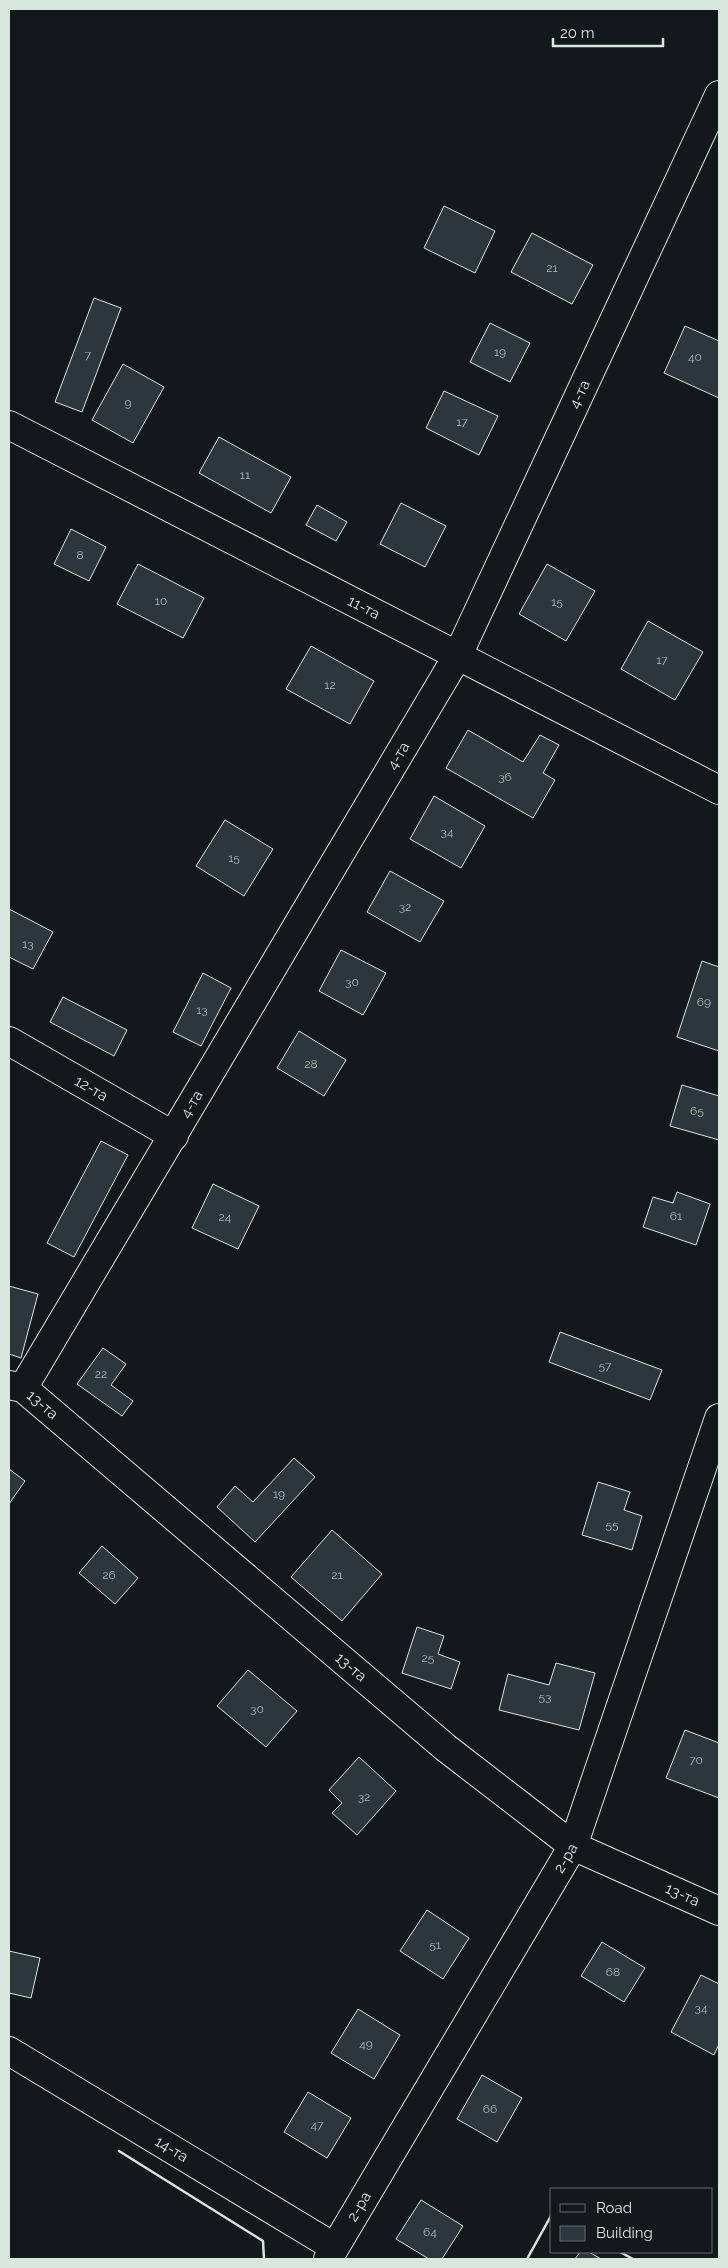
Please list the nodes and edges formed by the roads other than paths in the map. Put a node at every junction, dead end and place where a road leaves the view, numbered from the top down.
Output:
1 (719, 95) edge
2 (9, 425) edge
3 (458, 655) junction
4 (719, 790) edge
5 (9, 1041) edge
6 (174, 1136) junction
7 (16, 1386) edge
8 (719, 1418) edge
9 (573, 1846) junction
10 (719, 1911) edge
11 (9, 2052) edge
12 (331, 2253) edge

1 - 3 street, 4-та
2 - 3 street, 11-та
3 - 4 street, 11-та
3 - 6 street, 4-та
5 - 6 street, 12-та
6 - 7 street, 4-та
7 - 9 street, 13-та
8 - 9 street, 2-ра
9 - 10 street, 13-та
9 - 12 street, 2-ра
11 - 12 street, 14-та

